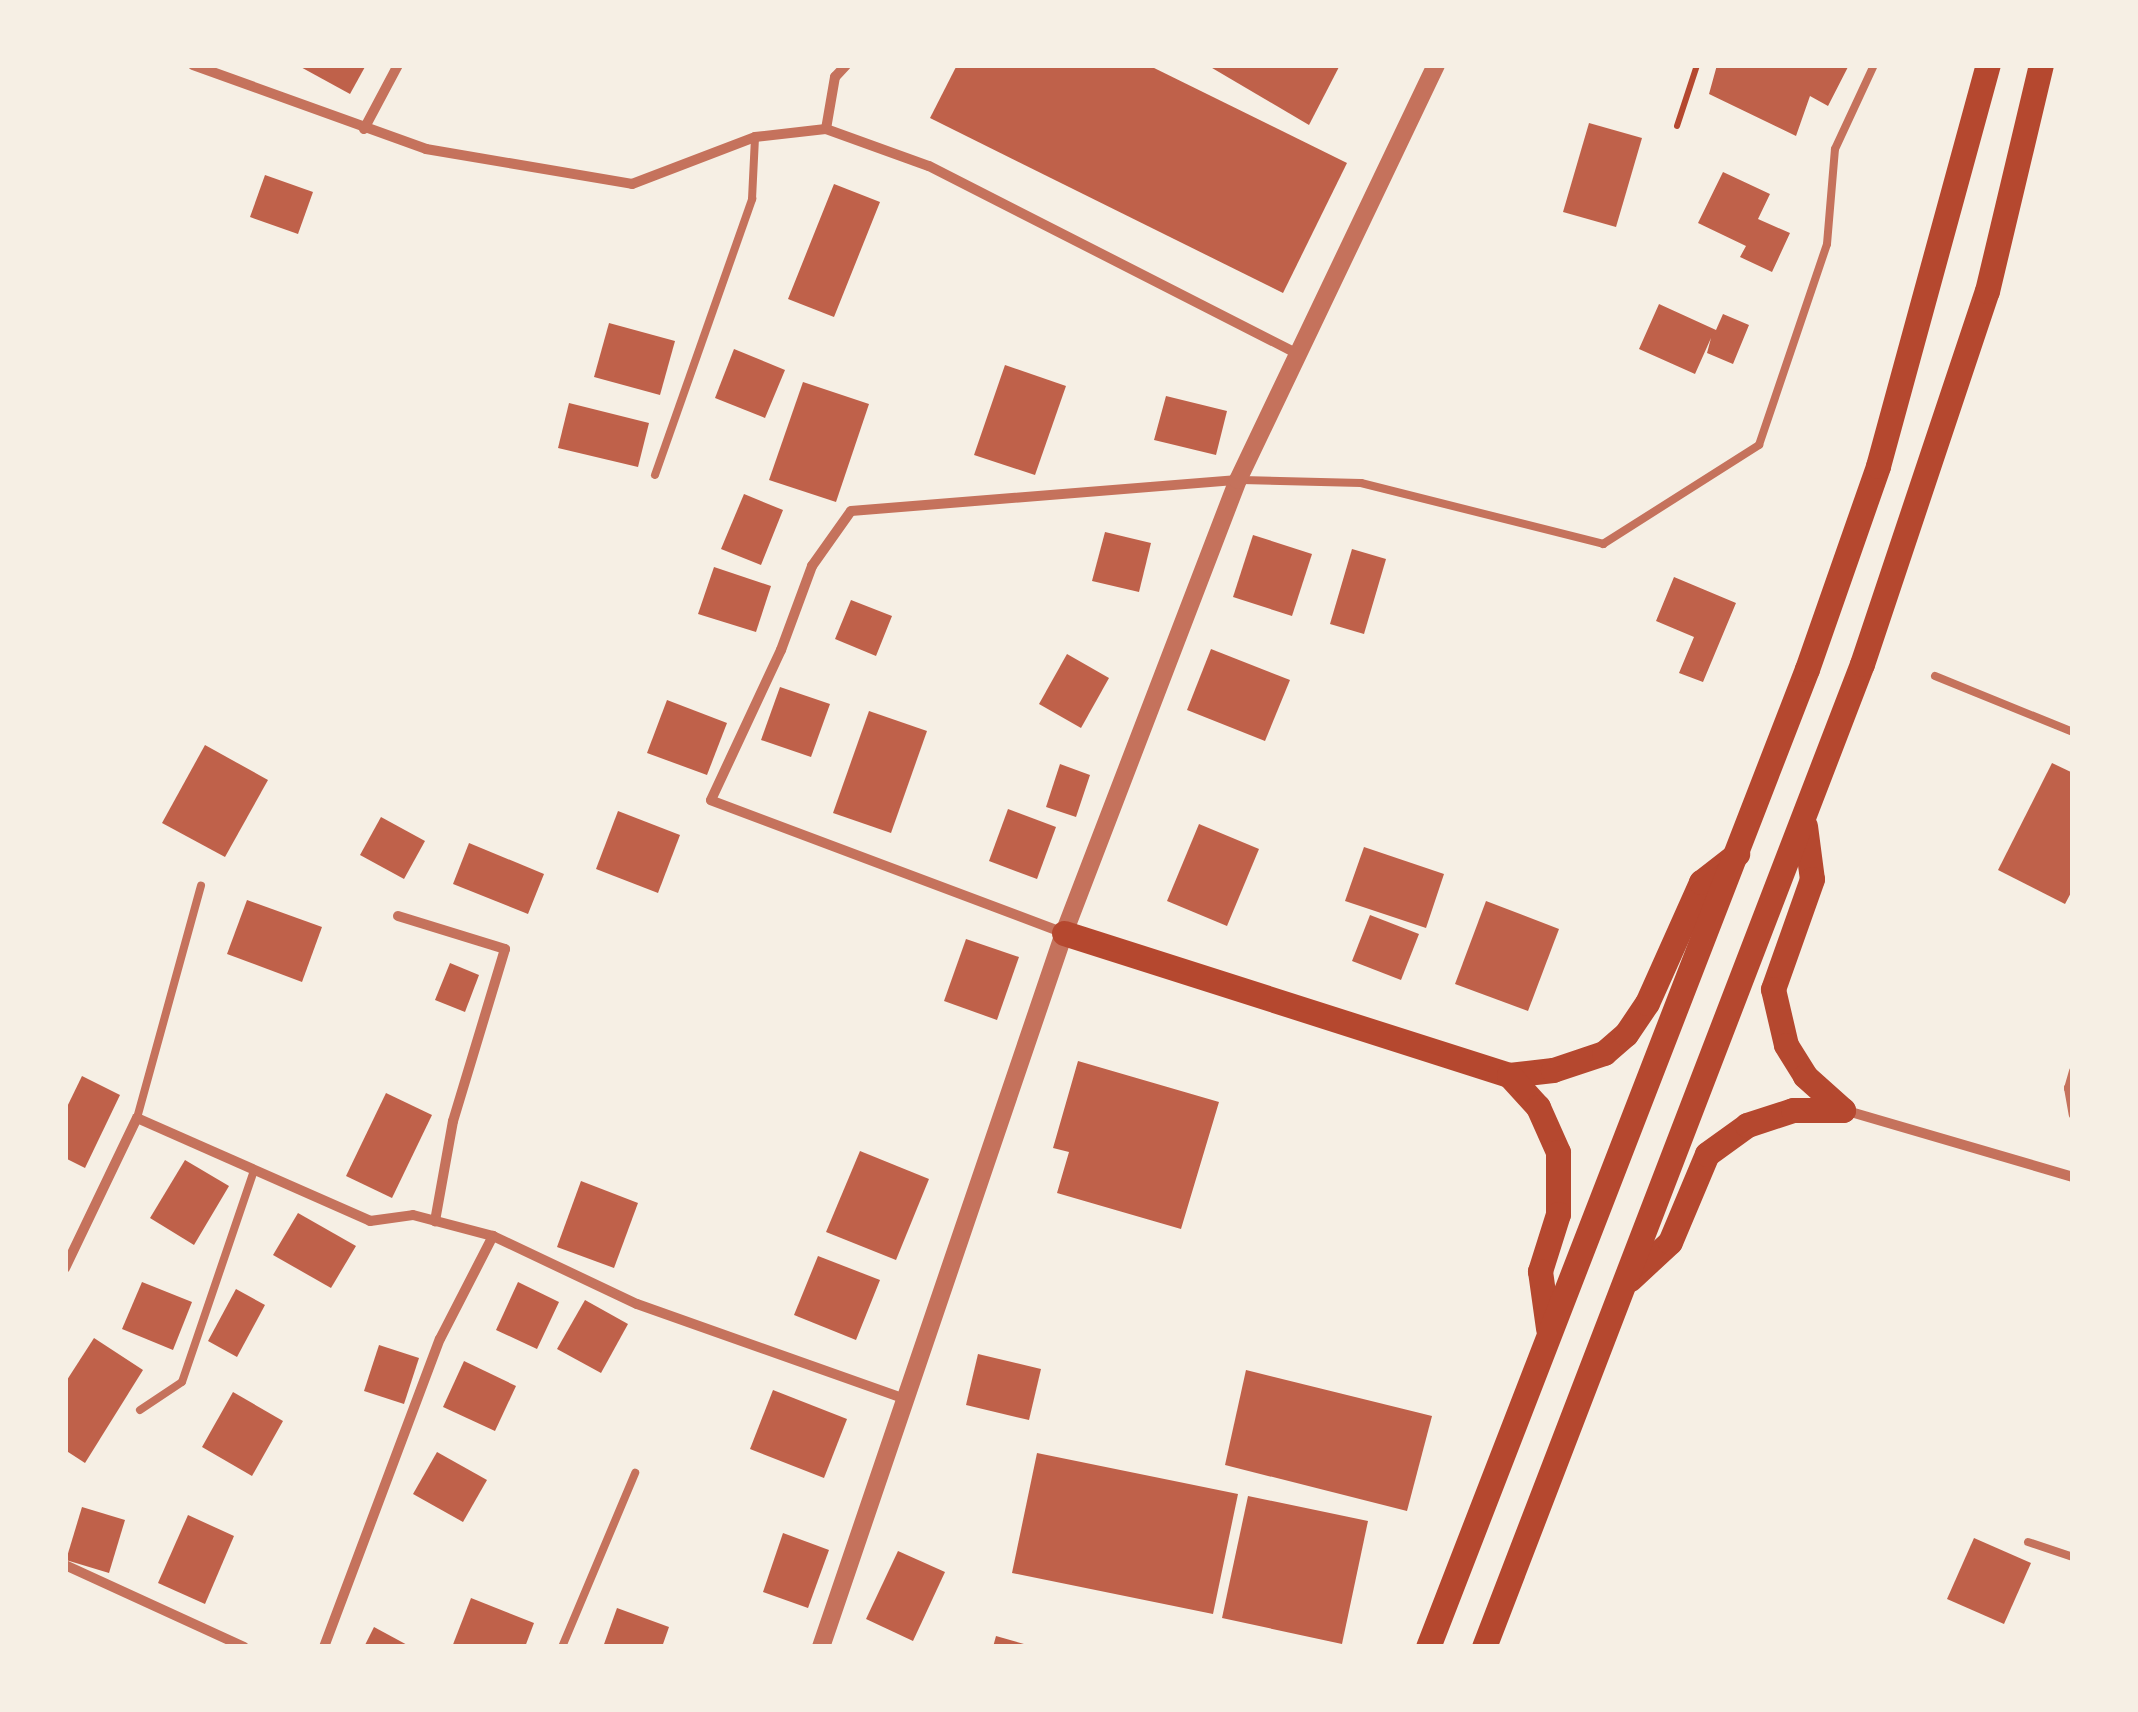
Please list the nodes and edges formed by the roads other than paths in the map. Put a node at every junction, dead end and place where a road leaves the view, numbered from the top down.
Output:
1 (193, 65) edge
2 (398, 65) edge
3 (846, 65) edge
4 (1436, 65) edge
5 (1874, 65) edge
6 (1988, 65) edge
7 (2041, 65) edge
8 (364, 129) junction
9 (826, 129) junction
10 (756, 137) junction
11 (1298, 354) junction
12 (656, 474) dead end
13 (1238, 480) junction
14 (1935, 676) dead end
15 (2073, 732) edge
16 (1805, 822) junction
17 (1737, 854) junction
18 (200, 886) dead end
19 (398, 916) dead end
20 (1064, 933) junction
21 (2073, 1071) edge
22 (1510, 1074) junction
23 (1844, 1110) junction
24 (2073, 1115) edge
25 (137, 1118) junction
26 (253, 1173) junction
27 (2073, 1177) edge
28 (435, 1221) junction
29 (493, 1236) junction
30 (65, 1268) edge
31 (1623, 1286) junction
32 (1548, 1328) junction
33 (903, 1398) junction
34 (140, 1410) dead end
35 (634, 1473) dead end
36 (2028, 1542) dead end
37 (2073, 1557) edge
38 (65, 1565) edge
39 (244, 1647) edge
40 (324, 1647) edge
41 (562, 1647) edge
42 (820, 1647) edge
43 (1428, 1647) edge
44 (1484, 1647) edge

1 - 8 street
2 - 8 street
3 - 9 street
4 - 11 street
5 - 13 lane
6 - 17 main road
7 - 16 main road
8 - 10 street
9 - 10 street
9 - 11 street
10 - 12 lane
11 - 13 street
13 - 20 street
13 - 20 street
14 - 15 lane
16 - 23 main road
16 - 31 main road
17 - 22 main road
17 - 32 main road
18 - 25 lane
19 - 28 street
20 - 22 main road
20 - 33 street
21 - 24 lane
22 - 32 main road
23 - 27 street
23 - 31 main road
25 - 26 street
25 - 30 street
26 - 28 street
26 - 34 lane
28 - 29 street
29 - 33 street
29 - 40 street
31 - 44 main road
32 - 43 main road
33 - 42 street
35 - 41 lane
36 - 37 lane
38 - 39 street

